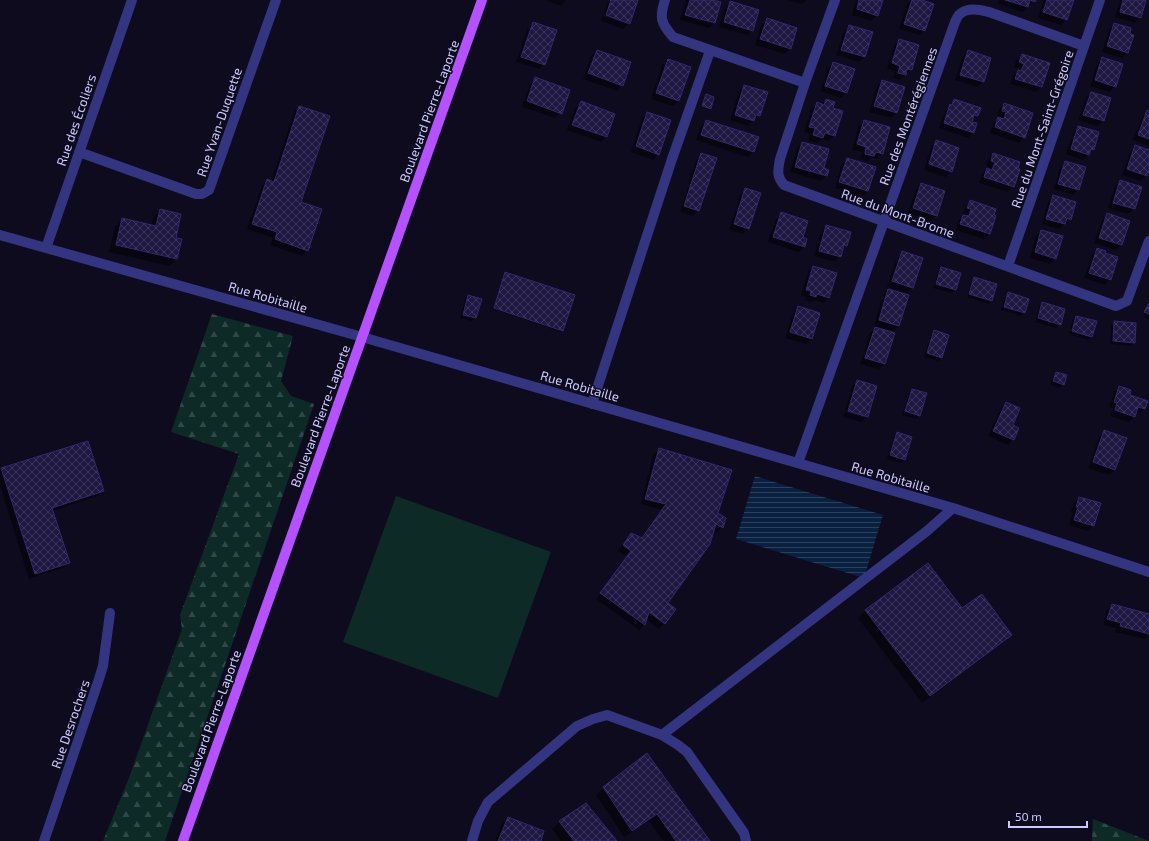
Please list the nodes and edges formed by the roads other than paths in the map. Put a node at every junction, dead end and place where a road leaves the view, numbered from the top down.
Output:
1 (132, 0) edge
2 (276, 0) edge
3 (482, 0) edge
4 (665, 0) edge
5 (835, 0) edge
6 (1100, 0) edge
7 (1084, 46) junction
8 (710, 51) junction
9 (805, 83) junction
10 (79, 152) junction
11 (884, 221) junction
12 (0, 235) edge
13 (1149, 241) edge
14 (46, 248) junction
15 (1008, 266) junction
16 (362, 337) junction
17 (592, 404) junction
18 (798, 463) junction
19 (953, 508) junction
20 (1149, 572) edge
21 (110, 613) dead end
22 (662, 735) junction
23 (44, 841) edge
24 (182, 841) edge
25 (472, 841) edge
26 (746, 841) edge

1 - 10 street, Rue des Écoliers
2 - 10 street, Rue Yvan-Duquette
3 - 16 main road, Boulevard Pierre-Laporte
4 - 8 street
5 - 9 street, Rue du Mont-Brome
6 - 7 street, Rue du Mont-Saint-Grégoire
7 - 11 street, Rue des Montérégiennes
7 - 15 street, Rue du Mont-Saint-Grégoire
8 - 9 street
8 - 17 street
9 - 11 street, Rue du Mont-Brome
10 - 14 street, Rue des Écoliers
11 - 15 street, Rue du Mont-Brome
11 - 18 street, Rue des Montérégiennes
12 - 14 street, Rue Robitaille
13 - 15 street, Rue du Mont-Brome
14 - 16 street, Rue Robitaille
16 - 17 street, Rue Robitaille
16 - 24 main road, Boulevard Pierre-Laporte
17 - 18 street, Rue Robitaille
18 - 19 street, Rue Robitaille
19 - 20 street, Rue Robitaille
19 - 22 street
21 - 23 street, Rue Desrochers
22 - 25 street
22 - 26 street

